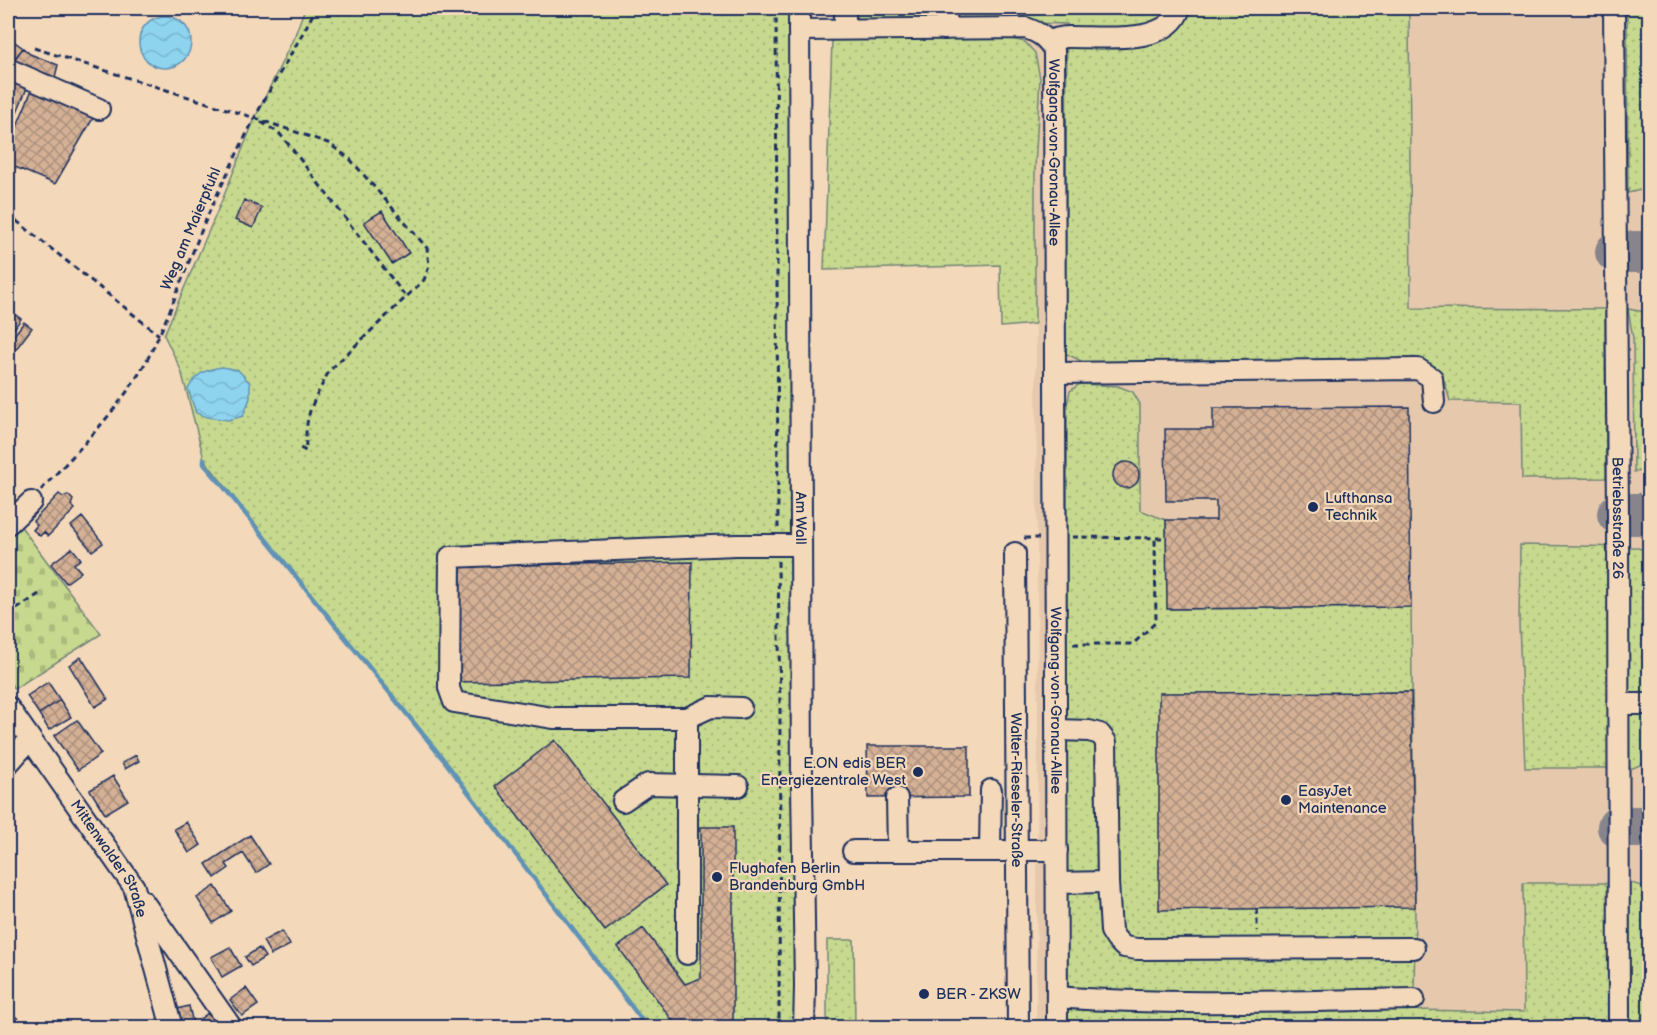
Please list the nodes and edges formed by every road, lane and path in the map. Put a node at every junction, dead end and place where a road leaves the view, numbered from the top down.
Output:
1 (316, 8) edge
2 (776, 8) edge
3 (799, 8) edge
4 (845, 8) edge
5 (947, 8) edge
6 (1180, 8) edge
7 (1614, 8) edge
8 (845, 29) junction
9 (945, 29) junction
10 (799, 30) junction
11 (1048, 41) junction
12 (34, 48) dead end
13 (8, 69) edge
14 (99, 109) dead end
15 (255, 118) junction
16 (8, 214) edge
17 (406, 297) junction
18 (159, 335) junction
19 (1055, 373) junction
20 (1434, 402) dead end
21 (298, 447) dead end
22 (31, 502) joint
23 (8, 524) edge
24 (1056, 537) junction
25 (1036, 538) dead end
26 (1155, 538) junction
27 (1167, 538) dead end
28 (801, 545) junction
29 (778, 546) junction
30 (1015, 553) dead end
31 (42, 592) dead end
32 (8, 615) edge
33 (1056, 644) junction
34 (1618, 704) junction
35 (1650, 704) edge
36 (8, 707) edge
37 (741, 708) dead end
38 (687, 718) junction
39 (1057, 730) junction
40 (30, 739) junction
41 (8, 764) edge
42 (687, 784) junction
43 (738, 786) dead end
44 (991, 790) dead end
45 (897, 798) dead end
46 (623, 801) dead end
47 (1004, 850) junction
48 (1057, 850) junction
49 (854, 851) dead end
50 (898, 851) junction
51 (1108, 882) junction
52 (1057, 883) junction
53 (134, 887) junction
54 (1257, 909) dead end
55 (1258, 948) junction
56 (1414, 948) dead end
57 (687, 954) dead end
58 (1057, 998) junction
59 (1414, 999) dead end
60 (8, 1025) edge
61 (12, 1028) edge
62 (172, 1028) edge
63 (232, 1028) edge
64 (778, 1028) edge
65 (804, 1028) edge
66 (1018, 1028) edge
67 (1057, 1028) edge
68 (1618, 1028) edge

1 - 15 path, Weg am Maierpfuhl
2 - 29 path
3 - 10 street, Am Wall
4 - 8 street
5 - 9 street
6 - 11 street
7 - 34 street, Betriebsstraße 26
8 - 9 street, Wolfgang-von-Gronau-Allee
8 - 10 street, Wolfgang-von-Gronau-Allee
9 - 11 street, Wolfgang-von-Gronau-Allee
10 - 28 street, Am Wall
11 - 19 street, Wolfgang-von-Gronau-Allee
12 - 15 path
13 - 14 street
15 - 17 path
15 - 17 path
15 - 18 path, Weg am Maierpfuhl
16 - 18 path
17 - 21 path
18 - 22 path, Weg am Maierpfuhl
19 - 20 street
19 - 24 street, Wolfgang-von-Gronau-Allee
22 - 23 street
24 - 25 path
24 - 26 path
24 - 33 street, Wolfgang-von-Gronau-Allee
26 - 27 path
26 - 33 path
28 - 29 street
28 - 65 street, Am Wall
29 - 38 street
29 - 64 path
30 - 47 street, Walter-Rieseler-Straße
31 - 32 path
33 - 39 street, Wolfgang-von-Gronau-Allee
34 - 35 street
34 - 68 street, Betriebsstraße 26
36 - 40 street, Mittenwalder Straße
37 - 38 street
38 - 42 street
39 - 48 street, Wolfgang-von-Gronau-Allee
39 - 51 street
40 - 41 street
40 - 53 street, Mittenwalder Straße
42 - 43 street
42 - 46 street
42 - 57 street
44 - 47 street
45 - 50 street
47 - 48 street
47 - 50 street
47 - 66 street, Walter-Rieseler-Straße
48 - 52 street, Wolfgang-von-Gronau-Allee
49 - 50 street
51 - 52 street
51 - 55 street
52 - 58 street, Wolfgang-von-Gronau-Allee
53 - 62 street, Mittenwalder Straße
53 - 63 street
54 - 55 path
55 - 56 street
58 - 59 street
58 - 67 street, Wolfgang-von-Gronau-Allee
60 - 61 street

